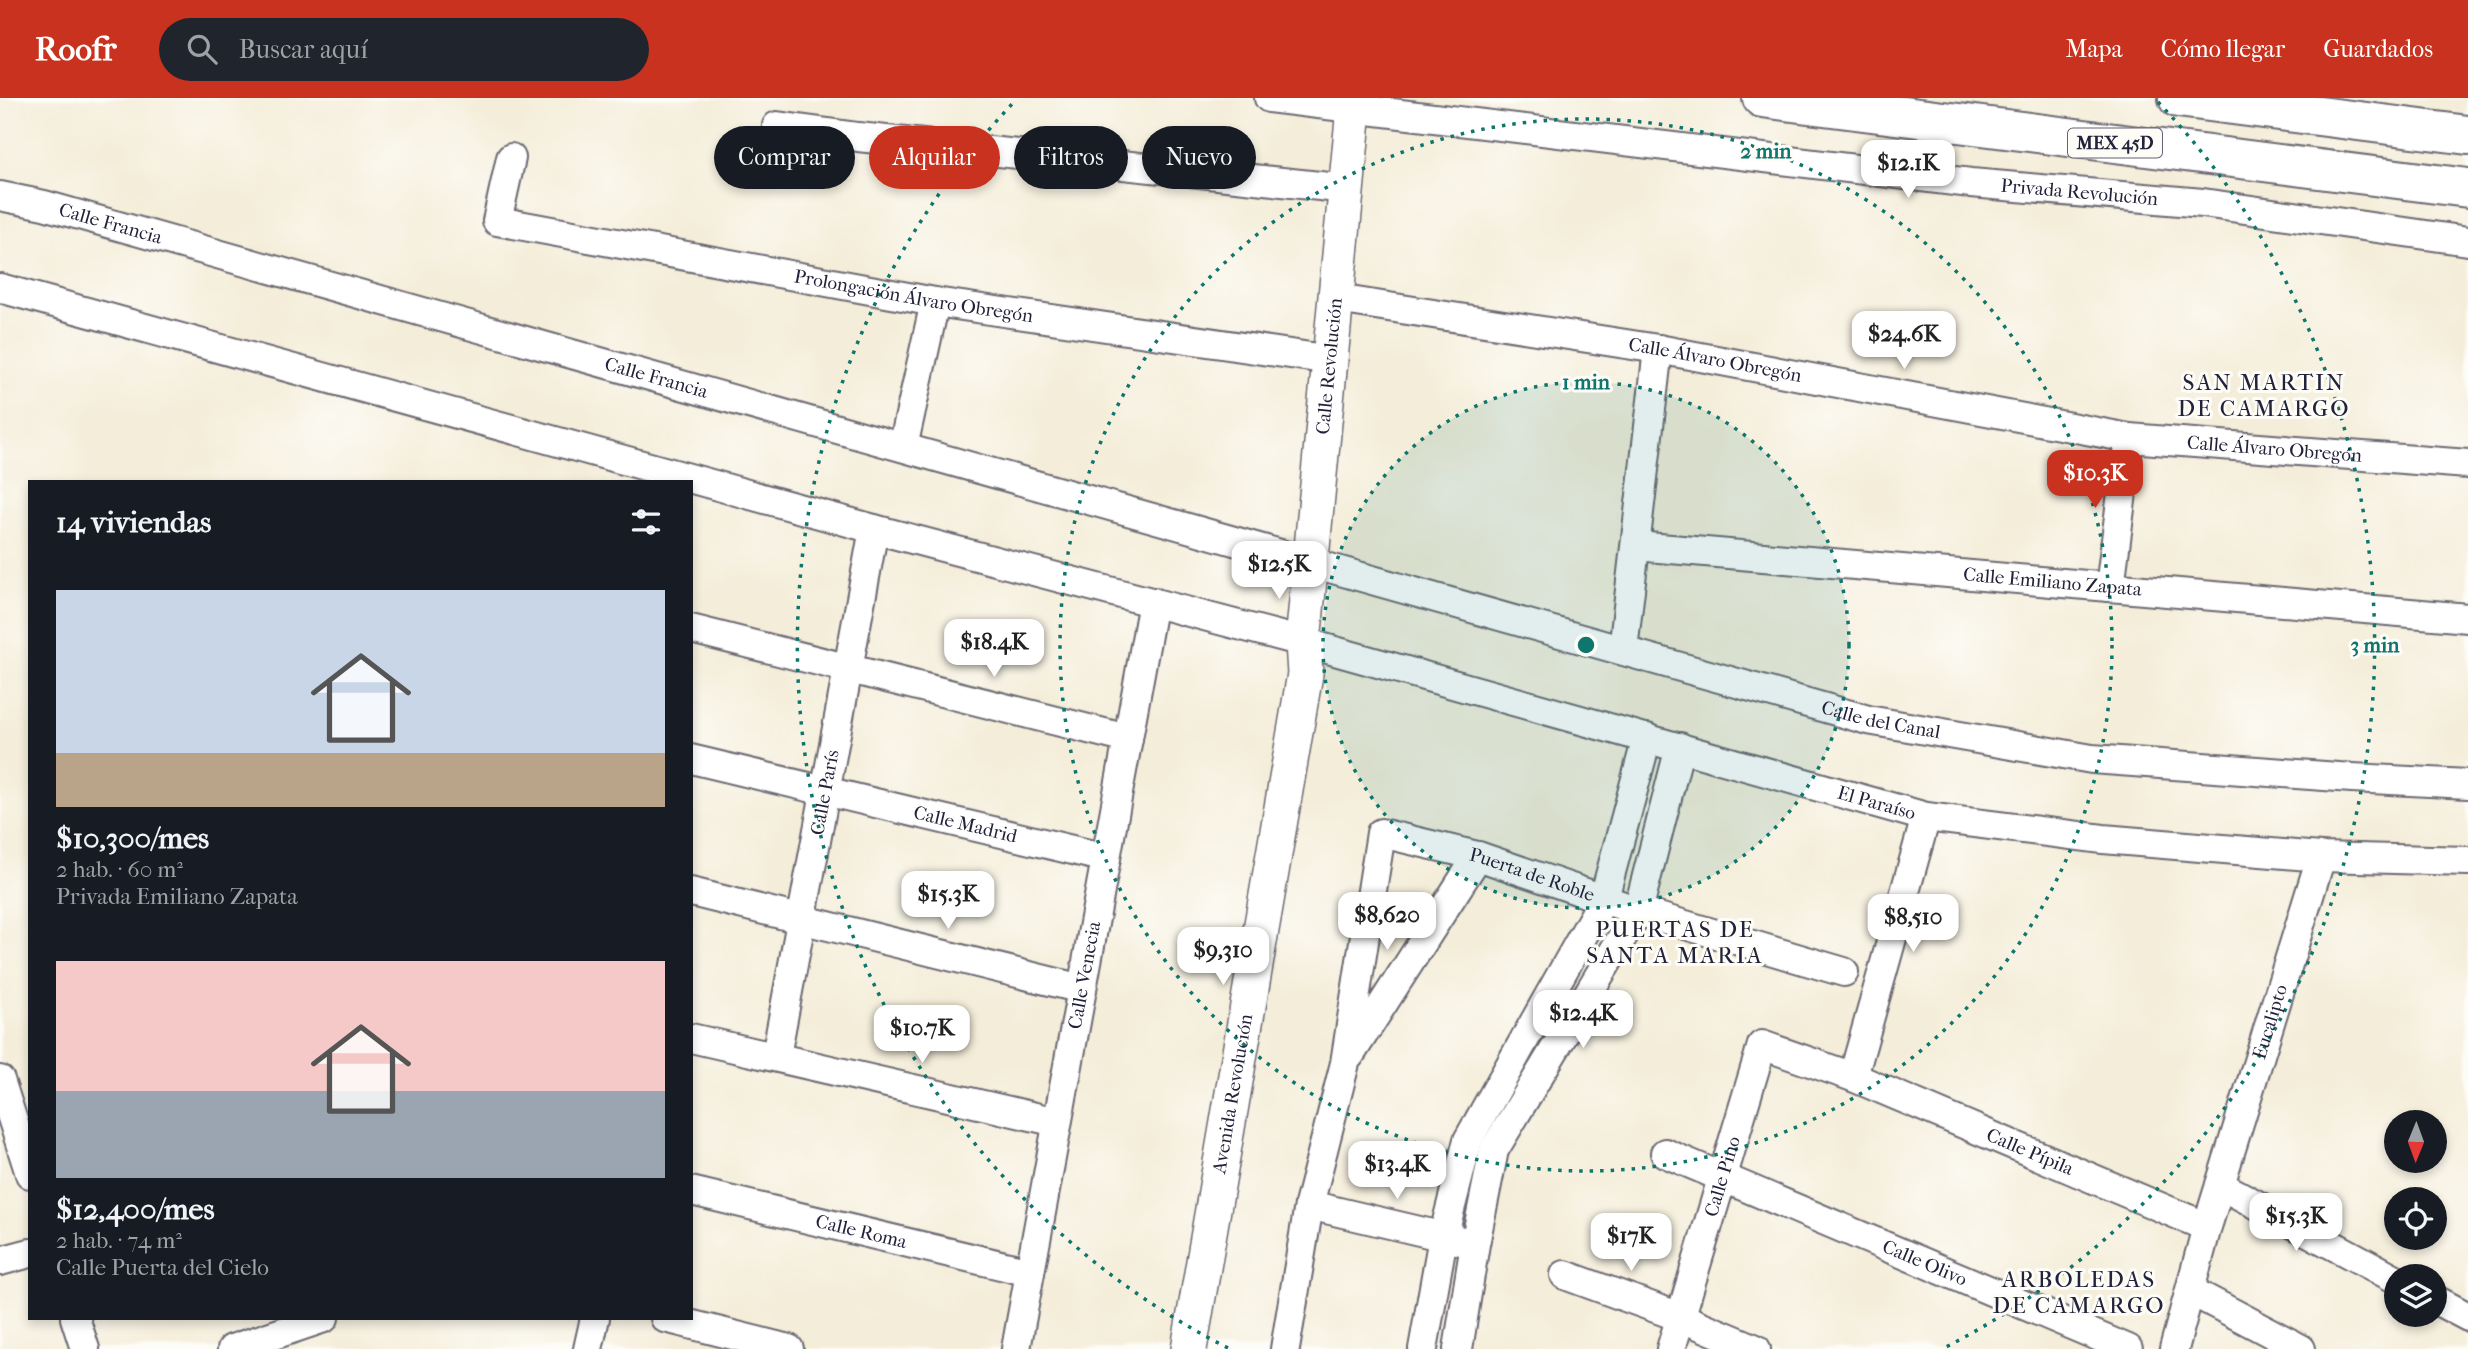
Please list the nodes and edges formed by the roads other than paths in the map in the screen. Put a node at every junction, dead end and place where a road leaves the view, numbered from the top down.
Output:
1 (1269, 98) edge
2 (1762, 98) edge
3 (2178, 98) edge
4 (1355, 103) edge
5 (2468, 135) edge
6 (855, 137) edge
7 (511, 158) dead end
8 (2468, 188) edge
9 (1348, 189) junction
10 (0, 196) edge
11 (2468, 241) edge
12 (0, 288) edge
13 (1337, 299) junction
14 (935, 302) junction
15 (1658, 349) junction
16 (1331, 360) junction
17 (2129, 438) junction
18 (903, 447) junction
19 (2468, 464) edge
20 (874, 529) junction
21 (1636, 547) junction
22 (1310, 569) junction
23 (2110, 587) junction
24 (1153, 602) junction
25 (2468, 618) edge
26 (693, 629) edge
27 (1303, 637) junction
28 (1623, 650) junction
29 (849, 667) junction
30 (1647, 738) junction
31 (1128, 739) junction
32 (1680, 747) junction
33 (693, 760) edge
34 (2468, 784) edge
35 (825, 791) junction
36 (1926, 817) junction
37 (1478, 856) junction
38 (2321, 857) junction
39 (1105, 858) junction
40 (2468, 861) edge
41 (693, 892) edge
42 (1604, 898) junction
43 (1638, 911) junction
44 (802, 919) junction
45 (1844, 972) dead end
46 (1082, 989) junction
47 (693, 1038) edge
48 (1762, 1045) joint
49 (776, 1056) junction
50 (1345, 1063) junction
51 (1853, 1077) junction
52 (0, 1080) edge
53 (1057, 1122) junction
54 (1665, 1153) dead end
55 (28, 1168) edge
56 (1722, 1177) junction
57 (2220, 1185) junction
58 (693, 1191) edge
59 (1309, 1205) junction
60 (2207, 1227) junction
61 (1443, 1237) junction
62 (1475, 1244) junction
63 (28, 1254) edge
64 (0, 1261) edge
65 (1030, 1272) junction
66 (2384, 1273) edge
67 (1565, 1275) dead end
68 (2191, 1291) junction
69 (2447, 1306) edge
70 (1680, 1317) junction
71 (2468, 1317) edge
72 (76, 1320) edge
73 (318, 1320) edge
74 (595, 1320) edge
75 (673, 1320) edge
76 (85, 1349) edge
77 (232, 1349) edge
78 (588, 1349) edge
79 (789, 1349) edge
80 (1016, 1349) edge
81 (1189, 1349) edge
82 (1285, 1349) edge
83 (1423, 1349) edge
84 (1458, 1349) edge
85 (1671, 1349) edge
86 (1756, 1349) edge
87 (2128, 1349) edge
88 (2174, 1349) edge
89 (2301, 1349) edge

1 - 4 street, Privada Revolución
2 - 8 highway, MEX 45D
3 - 5 highway
4 - 9 main road, Calle Revolución
4 - 11 street, Privada Revolución
6 - 9 street
7 - 14 street, Prolongación Álvaro Obregón
9 - 13 main road, Calle Revolución
10 - 18 street, Calle Francia
12 - 20 street
13 - 15 street, Calle Álvaro Obregón
13 - 16 main road, Calle Revolución
14 - 16 street, Prolongación Álvaro Obregón
14 - 18 street
15 - 17 street, Calle Álvaro Obregón
15 - 21 street
16 - 22 main road, Calle Revolución
17 - 19 street, Calle Álvaro Obregón
17 - 23 street
18 - 22 street, Calle Francia
20 - 24 street
20 - 29 street, Calle París
21 - 23 street, Calle Emiliano Zapata
21 - 28 street
22 - 27 main road, Calle Revolución
22 - 28 street, Calle del Canal
23 - 25 street, Calle Emiliano Zapata
24 - 27 street
24 - 31 street, Calle Venecia
26 - 29 street
27 - 30 street, El Paraíso
27 - 81 main road, Avenida Revolución
28 - 34 street, Calle del Canal
29 - 31 street
29 - 35 street, Calle París
30 - 32 street, El Paraíso
30 - 42 street
31 - 39 street, Calle Venecia
32 - 36 street, El Paraíso
32 - 43 street
33 - 35 street, Calle Madrid
35 - 39 street, Calle Madrid
35 - 44 street, Calle París
36 - 38 street, El Paraíso
36 - 51 street
37 - 42 street, Puerta de Roble
37 - 50 street
37 - 50 street, Puerta de Roble
38 - 40 street, El Paraíso
38 - 57 street, Eucalipto
39 - 46 street, Calle Venecia
41 - 44 street
42 - 43 street, Puerta de Roble
42 - 61 street
43 - 45 street, Puerta de Roble
43 - 62 street
44 - 46 street
44 - 49 street, Calle París
46 - 53 street, Calle Venecia
47 - 49 street
48 - 51 street, Calle Pípila
48 - 56 street, Calle Pino
49 - 53 street
50 - 59 street
51 - 60 street, Calle Pípila
52 - 55 street
53 - 65 street, Calle Venecia
54 - 56 street, Calle Olivo
56 - 70 street, Calle Pino
56 - 87 street, Calle Olivo
57 - 60 street, Eucalipto
57 - 66 street
58 - 65 street, Calle Roma
59 - 61 street
59 - 82 street
60 - 68 street, Eucalipto
61 - 62 street
61 - 83 street
62 - 84 street
63 - 64 street
65 - 80 street, Calle Venecia
67 - 70 street
68 - 88 street, Eucalipto
68 - 89 street
69 - 71 street
70 - 85 street, Calle Pino
70 - 86 street
72 - 76 street
73 - 77 street
74 - 78 street
75 - 79 street

